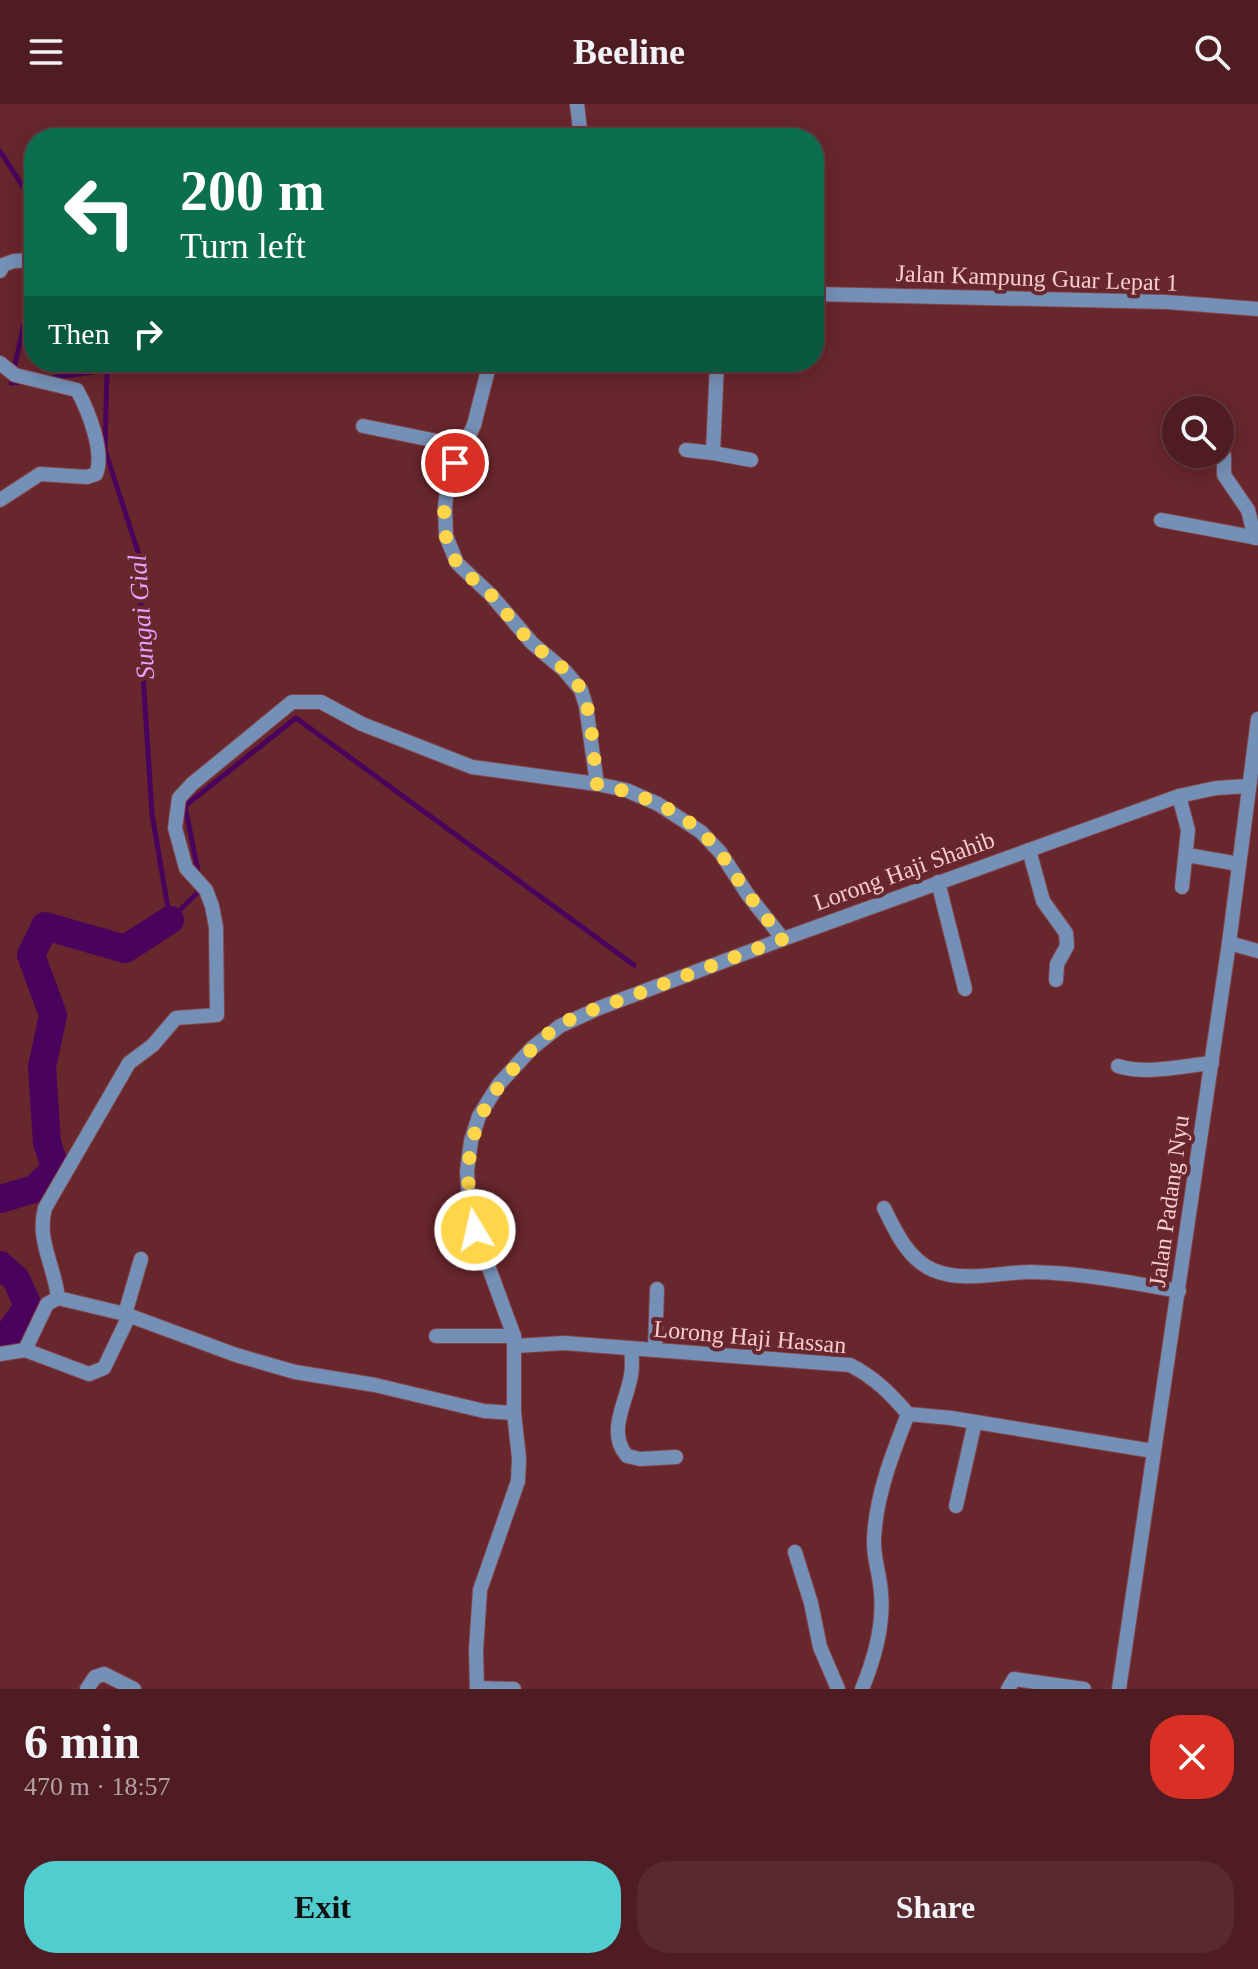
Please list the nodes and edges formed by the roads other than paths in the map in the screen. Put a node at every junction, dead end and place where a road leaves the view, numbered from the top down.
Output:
1 (577, 104) edge
2 (580, 128) edge
3 (24, 261) edge
4 (1, 267) edge
5 (824, 294) edge
6 (1258, 309) edge
7 (0, 363) edge
8 (487, 372) edge
9 (717, 372) edge
10 (363, 426) dead end
11 (462, 446) junction
12 (686, 450) dead end
13 (713, 453) junction
14 (751, 460) dead end
15 (1224, 468) edge
16 (0, 500) edge
17 (1161, 520) dead end
18 (1257, 538) edge
19 (1258, 719) edge
20 (597, 784) junction
21 (1249, 786) junction
22 (1179, 796) junction
23 (1029, 850) junction
24 (1187, 855) junction
25 (1239, 864) junction
26 (938, 882) junction
27 (1182, 887) dead end
28 (783, 939) junction
29 (1229, 943) junction
30 (1258, 951) edge
31 (1056, 980) dead end
32 (965, 989) dead end
33 (1212, 1063) junction
34 (1118, 1066) dead end
35 (884, 1208) dead end
36 (141, 1259) dead end
37 (657, 1289) dead end
38 (1179, 1291) junction
39 (58, 1298) junction
40 (127, 1315) junction
41 (436, 1336) dead end
42 (514, 1341) junction
43 (632, 1349) junction
44 (25, 1350) junction
45 (655, 1350) junction
46 (0, 1354) edge
47 (514, 1413) junction
48 (908, 1414) junction
49 (975, 1422) junction
50 (1153, 1451) junction
51 (676, 1457) dead end
52 (956, 1506) dead end
53 (795, 1552) dead end
54 (477, 1688) edge
55 (87, 1689) edge
56 (134, 1689) edge
57 (514, 1689) edge
58 (838, 1689) edge
59 (862, 1689) edge
60 (1008, 1689) edge
61 (1084, 1689) edge
62 (1119, 1689) edge

1 - 2 street
3 - 4 street
5 - 6 street, Jalan Kampung Guar Lepat 1
7 - 16 street
8 - 11 street
9 - 13 street
10 - 11 street
11 - 20 street
12 - 13 street
13 - 14 street
15 - 18 street
17 - 18 street
19 - 21 street, Jalan Padang Nyu
20 - 28 street
20 - 39 street
21 - 22 street, Lorong Haji Shahib
21 - 25 street, Jalan Padang Nyu
22 - 23 street, Lorong Haji Shahib
22 - 24 street
23 - 26 street, Lorong Haji Shahib
23 - 31 street
24 - 25 street
24 - 27 street
25 - 29 street, Jalan Padang Nyu
26 - 28 street, Lorong Haji Shahib
26 - 32 street
28 - 42 street, Lorong Haji Shahib
29 - 30 street
29 - 33 street, Jalan Padang Nyu
33 - 34 street
33 - 38 street, Jalan Padang Nyu
35 - 38 street
36 - 40 street
37 - 45 street
38 - 50 street, Jalan Padang Nyu
39 - 40 street
39 - 44 street
40 - 44 street
40 - 47 street
41 - 42 street, Lorong Haji Hassan
42 - 43 street, Lorong Haji Hassan
42 - 47 street
43 - 45 street, Lorong Haji Hassan
43 - 51 street
44 - 46 street
45 - 48 street, Lorong Haji Hassan
47 - 54 street
48 - 49 street
48 - 59 street
49 - 50 street
49 - 52 street
50 - 62 street, Jalan Padang Nyu
53 - 58 street
54 - 57 street
55 - 56 street
60 - 61 street

